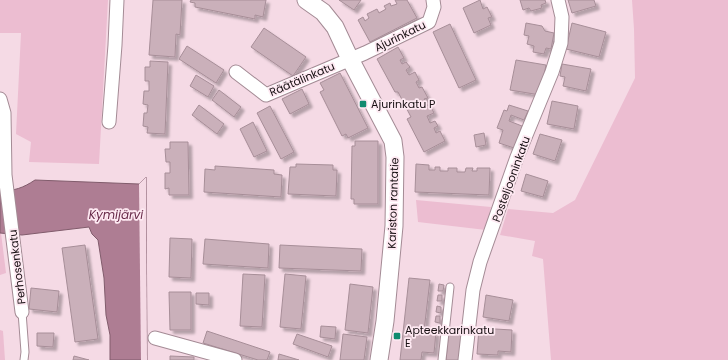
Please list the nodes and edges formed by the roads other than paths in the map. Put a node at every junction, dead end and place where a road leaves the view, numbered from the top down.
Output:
1 (117, 0) edge
2 (306, 0) edge
3 (433, 0) edge
4 (558, 0) edge
5 (350, 58) junction
6 (236, 72) dead end
7 (0, 99) edge
8 (109, 122) dead end
9 (450, 286) dead end
10 (22, 312) joint
11 (155, 338) dead end
12 (24, 360) edge
13 (235, 360) edge
14 (380, 360) edge
15 (442, 360) edge
16 (465, 360) edge

1 - 8 street
2 - 5 street, Kariston rantatie
3 - 5 street, Ajurinkatu
4 - 16 street, Posteljooninkatu
5 - 6 street, Räätälinkatu
5 - 14 street, Kariston rantatie
7 - 10 street, Perhosenkatu
9 - 15 lane
10 - 12 lane, Perhosenkatu
11 - 13 street

